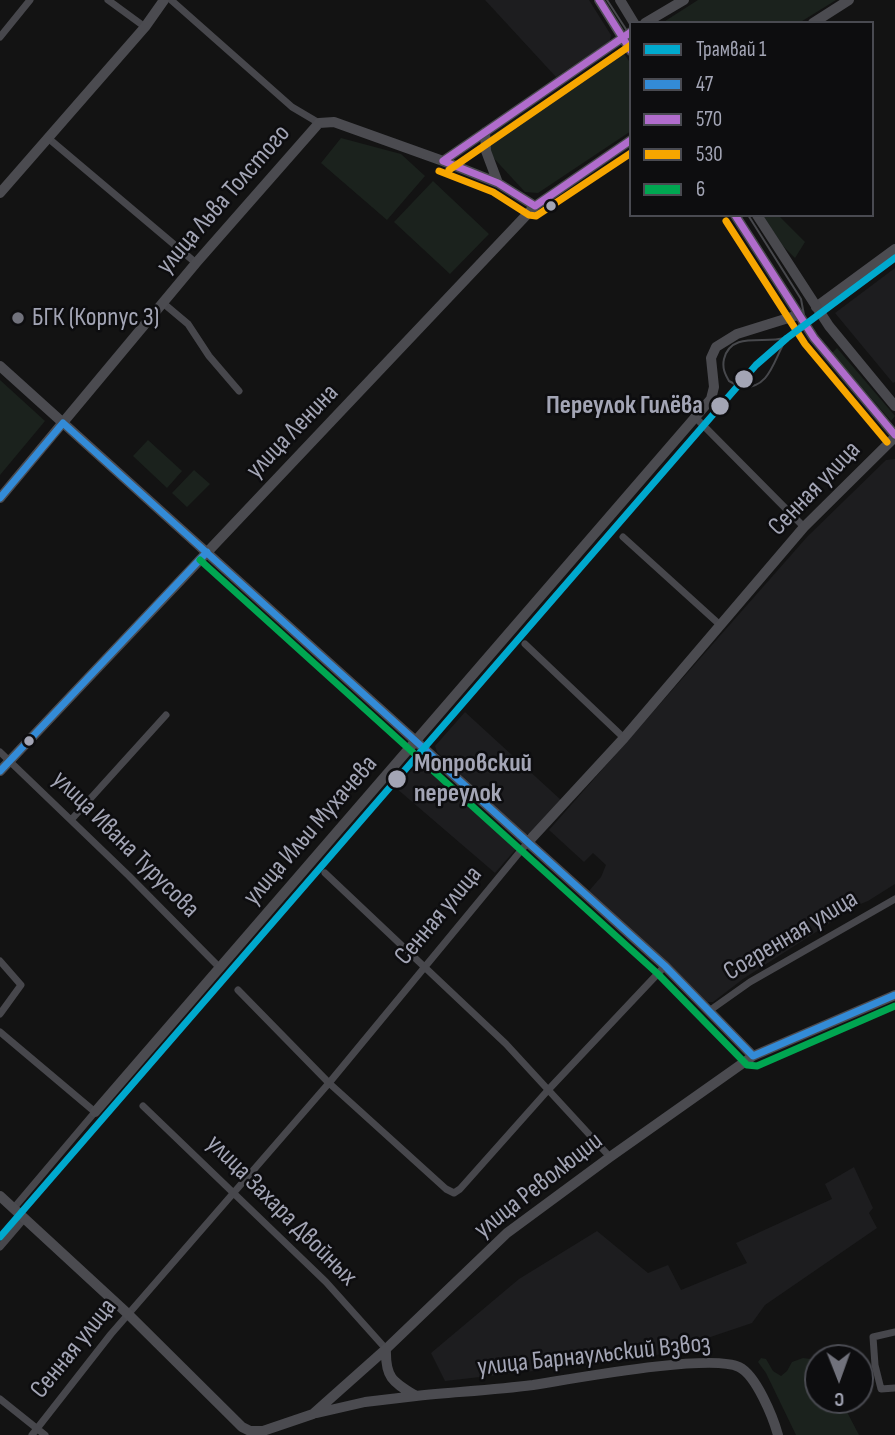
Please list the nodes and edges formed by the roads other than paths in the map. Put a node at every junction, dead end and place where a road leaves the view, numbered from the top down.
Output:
1 (30, 0) edge
2 (108, 0) edge
3 (164, 0) edge
4 (171, 0) edge
5 (599, 0) edge
6 (620, 0) edge
7 (684, 0) edge
8 (849, 0) edge
9 (633, 21) edge
10 (648, 21) edge
11 (816, 21) edge
12 (145, 27) junction
13 (626, 34) edge
14 (0, 37) edge
15 (318, 123) junction
16 (485, 131) junction
17 (48, 138) junction
18 (629, 141) edge
19 (443, 161) junction
20 (498, 183) junction
21 (0, 192) edge
22 (535, 206) junction
23 (736, 217) edge
24 (758, 217) edge
25 (895, 248) edge
26 (196, 263) junction
27 (163, 303) junction
28 (816, 307) junction
29 (798, 315) junction
30 (0, 366) edge
31 (239, 391) dead end
32 (895, 406) edge
33 (694, 416) junction
34 (63, 423) junction
35 (895, 436) edge
36 (0, 498) edge
37 (804, 527) junction
38 (623, 537) dead end
39 (206, 552) junction
40 (719, 624) junction
41 (525, 644) dead end
42 (166, 715) dead end
43 (624, 738) junction
44 (416, 741) junction
45 (0, 752) edge
46 (10, 761) junction
47 (0, 771) edge
48 (71, 820) junction
49 (528, 842) junction
50 (326, 873) dead end
51 (895, 900) edge
52 (0, 961) edge
53 (425, 965) junction
54 (665, 966) junction
55 (220, 968) junction
56 (238, 990) dead end
57 (895, 995) edge
58 (709, 1011) junction
59 (0, 1014) edge
60 (0, 1031) edge
61 (752, 1056) junction
62 (329, 1083) junction
63 (549, 1089) junction
64 (143, 1107) dead end
65 (95, 1112) junction
66 (610, 1157) junction
67 (235, 1193) junction
68 (0, 1196) edge
69 (13, 1209) junction
70 (24, 1219) junction
71 (0, 1247) edge
72 (128, 1314) junction
73 (895, 1332) edge
74 (386, 1349) junction
75 (895, 1388) edge
76 (416, 1396) junction
77 (0, 1399) edge
78 (313, 1414) junction
79 (38, 1428) junction
80 (239, 1431) edge
81 (32, 1435) edge
82 (45, 1435) edge
83 (778, 1435) edge

1 - 14 street
2 - 12 street
3 - 12 street
4 - 15 street
5 - 13 main road
6 - 9 main road
7 - 10 street
8 - 11 street
12 - 17 street
13 - 16 street
15 - 19 street
15 - 26 street, улица Льва Толстого
16 - 19 street
16 - 20 street
17 - 21 street
17 - 26 street
18 - 22 street, улица Ленина
19 - 20 street
20 - 22 street
22 - 39 street, улица Ленина
23 - 29 main road
24 - 28 main road
25 - 28 street
26 - 27 street, улица Льва Толстого
27 - 31 street
27 - 34 street, улица Льва Толстого
28 - 32 main road
29 - 33 street, улица Ильи Мухачева
29 - 35 main road
30 - 34 street
33 - 37 street
33 - 44 street, улица Ильи Мухачева
34 - 36 street, улица Льва Толстого
34 - 39 street
35 - 37 street, Сенная улица
37 - 40 street, Сенная улица
38 - 40 street
39 - 44 street
39 - 46 street, улица Ленина
40 - 43 street, Сенная улица
41 - 43 street
42 - 48 street
43 - 49 street, Сенная улица
44 - 49 street
44 - 55 street, улица Ильи Мухачева
45 - 46 street, улица Ивана Турусова
46 - 47 street, улица Ленина
46 - 48 street, улица Ивана Турусова
48 - 55 street, улица Ивана Турусова
49 - 53 street, Сенная улица
49 - 54 street
50 - 53 street
51 - 58 street, Согренная улица
52 - 59 street
53 - 62 street, Сенная улица
53 - 63 street
54 - 58 street
54 - 63 street, улица Революции
55 - 65 street, улица Ильи Мухачева
56 - 62 street
57 - 61 street, улица Революции
58 - 61 street
60 - 65 street
61 - 66 street, улица Революции
62 - 63 street, улица Революции
62 - 67 street, Сенная улица
63 - 66 street
64 - 67 street, улица Захара Двойных
65 - 69 street
66 - 74 street, улица Революции
67 - 72 street, Сенная улица
67 - 74 street, улица Захара Двойных
68 - 69 street
69 - 70 street
70 - 71 street
70 - 72 street
72 - 79 street, Сенная улица
72 - 80 street
73 - 75 street
74 - 76 street
74 - 78 street, улица Революции
76 - 78 street, улица Барнаульский Взвоз
76 - 83 street, улица Барнаульский Взвоз
77 - 79 street
78 - 80 street, улица Революции
79 - 81 street, Сенная улица
79 - 82 street

